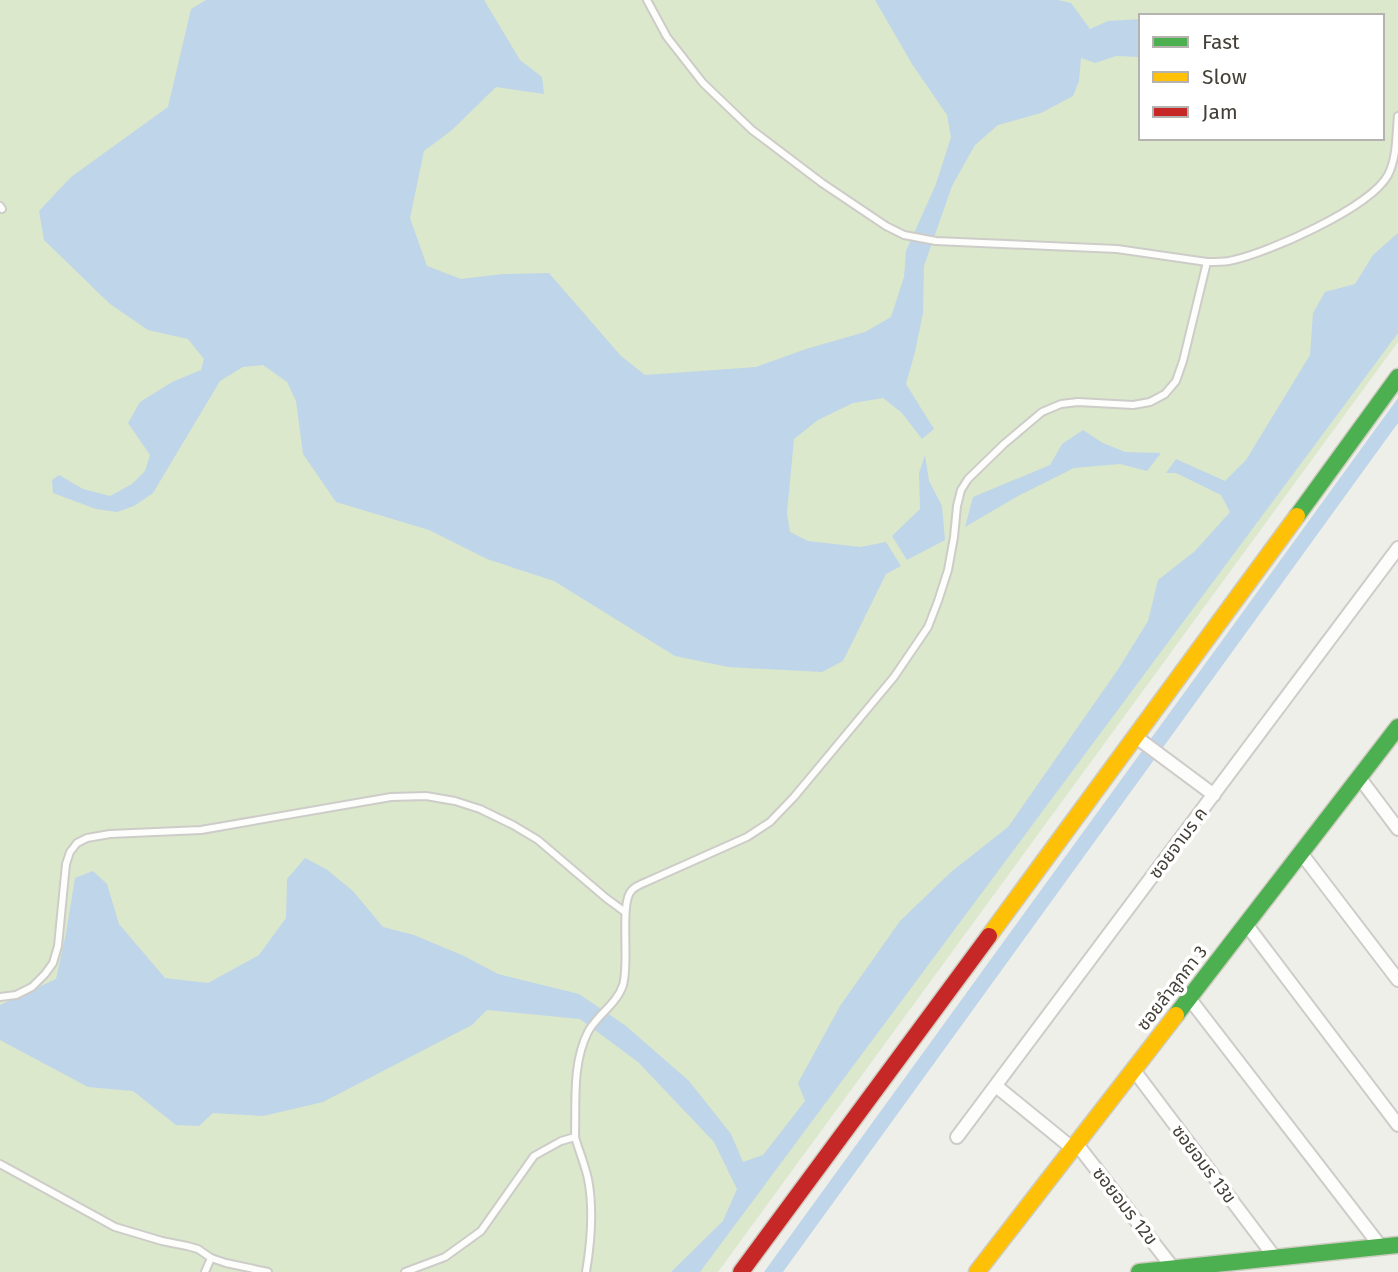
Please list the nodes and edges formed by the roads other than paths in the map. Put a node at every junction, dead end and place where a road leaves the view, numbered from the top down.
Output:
1 (647, 0) edge
2 (1398, 116) edge
3 (1207, 262) junction
4 (1398, 377) edge
5 (1398, 548) edge
6 (1398, 727) edge
7 (1142, 741) junction
8 (1359, 777) junction
9 (1214, 795) junction
10 (1398, 829) edge
11 (1301, 853) junction
12 (625, 912) junction
13 (1246, 924) junction
14 (1398, 980) edge
15 (0, 997) edge
16 (1189, 998) junction
17 (1133, 1069) junction
18 (996, 1086) junction
19 (1398, 1125) edge
20 (575, 1137) junction
21 (957, 1138) dead end
22 (1074, 1146) junction
23 (0, 1164) edge
24 (1398, 1245) edge
25 (1381, 1247) junction
26 (211, 1258) junction
27 (1276, 1259) junction
28 (1173, 1268) junction
29 (205, 1272) edge
30 (268, 1272) edge
31 (405, 1272) edge
32 (586, 1272) edge
33 (741, 1272) edge
34 (977, 1272) edge
35 (1139, 1272) edge

1 - 3 lane
2 - 3 lane
3 - 12 lane
4 - 7 street
5 - 9 street, ซอยจามร ค
6 - 8 street, ซอยลำลูกกา 3
7 - 9 street
7 - 33 street
8 - 10 street
8 - 11 street, ซอยลำลูกกา 3
9 - 18 street, ซอยจามร ค
11 - 13 street, ซอยลำลูกกา 3
11 - 14 street
12 - 15 lane
12 - 20 lane
13 - 16 street, ซอยลำลูกกา 3
13 - 19 street
16 - 17 street, ซอยลำลูกกา 3
16 - 25 street
17 - 22 street, ซอยลำลูกกา 3
17 - 27 street, ซอยอมร 13ข
18 - 21 street, ซอยจามร ค
18 - 22 street, ซอยอมร 12ข
20 - 31 lane
20 - 32 lane
22 - 28 street, ซอยอมร 12ข
22 - 34 street, ซอยลำลูกกา 3
23 - 26 lane
24 - 25 street
25 - 27 street
26 - 29 lane
26 - 30 lane
27 - 28 street
28 - 35 street

